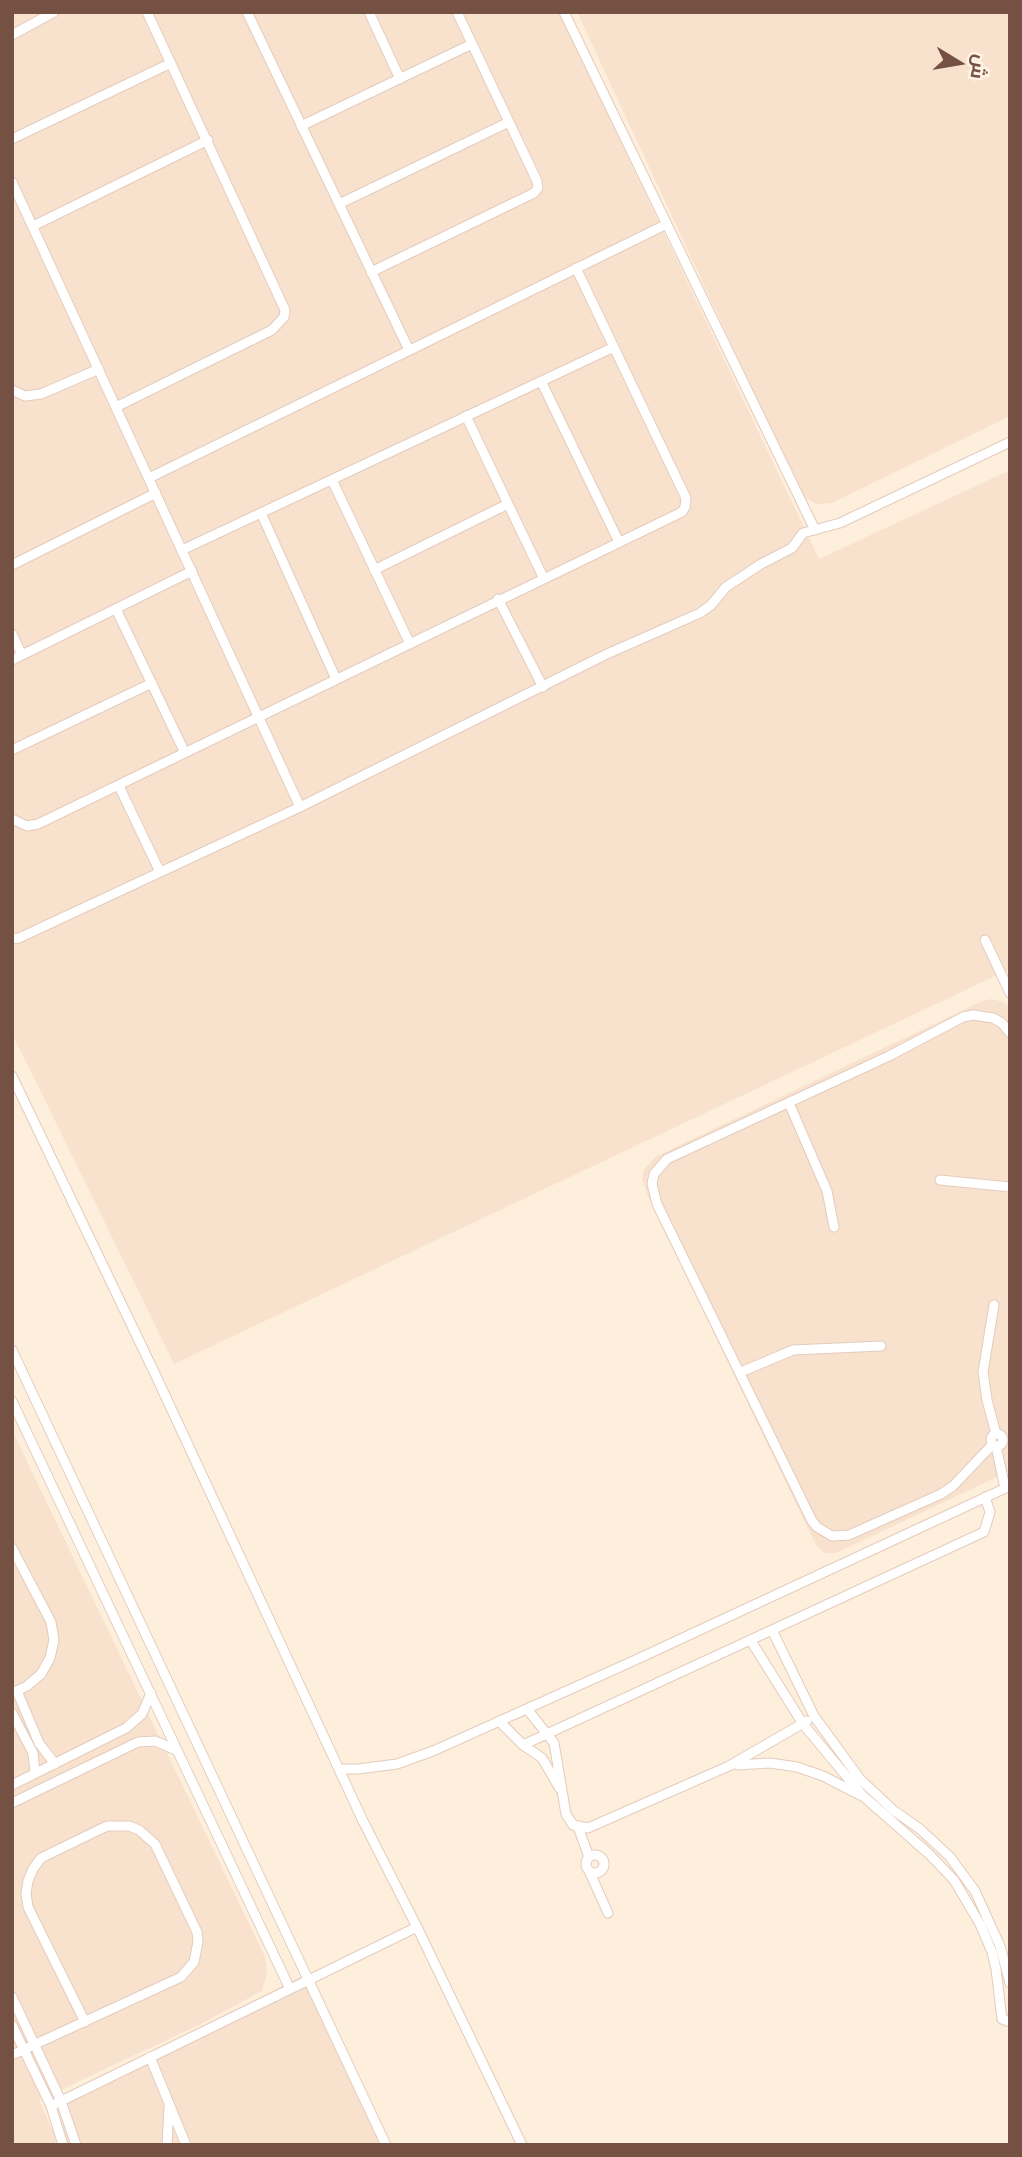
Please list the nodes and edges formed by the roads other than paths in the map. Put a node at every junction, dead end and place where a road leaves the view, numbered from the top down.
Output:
1 (54, 12) edge
2 (147, 12) edge
3 (247, 12) edge
4 (369, 12) edge
5 (457, 12) edge
6 (564, 12) edge
7 (12, 36) edge
8 (472, 44) junction
9 (171, 63) junction
10 (400, 79) junction
11 (509, 122) junction
12 (301, 126) junction
13 (12, 139) edge
14 (208, 140) junction
15 (12, 182) edge
16 (339, 204) junction
17 (667, 224) junction
18 (33, 226) junction
19 (576, 268) junction
20 (371, 272) junction
21 (614, 347) junction
22 (409, 351) junction
23 (99, 369) junction
24 (541, 382) junction
25 (12, 390) edge
26 (116, 407) junction
27 (466, 416) junction
28 (1010, 442) edge
29 (149, 478) junction
30 (332, 480) junction
31 (156, 494) junction
32 (508, 504) junction
33 (261, 513) junction
34 (815, 530) junction
35 (619, 542) junction
36 (182, 550) junction
37 (12, 565) edge
38 (374, 570) junction
39 (192, 571) junction
40 (544, 579) junction
41 (498, 599) junction
42 (116, 609) junction
43 (12, 634) edge
44 (410, 644) junction
45 (22, 655) junction
46 (12, 660) edge
47 (336, 679) junction
48 (152, 683) junction
49 (543, 687) junction
50 (259, 717) junction
51 (12, 750) edge
52 (185, 753) junction
53 (119, 786) junction
54 (300, 807) junction
55 (12, 819) edge
56 (160, 872) junction
57 (12, 939) edge
58 (985, 940) dead end
59 (1010, 993) edge
60 (1010, 1033) edge
61 (12, 1076) edge
62 (789, 1103) junction
63 (940, 1180) dead end
64 (1010, 1187) edge
65 (834, 1227) dead end
66 (994, 1305) dead end
67 (881, 1346) dead end
68 (12, 1350) edge
69 (741, 1373) junction
70 (12, 1401) edge
71 (1002, 1442) edge
72 (1007, 1487) edge
73 (985, 1497) junction
74 (12, 1548) edge
75 (772, 1630) junction
76 (751, 1641) junction
77 (15, 1692) edge
78 (151, 1693) junction
79 (527, 1709) junction
80 (12, 1713) edge
81 (814, 1716) junction
82 (499, 1721) junction
83 (803, 1724) junction
84 (548, 1734) junction
85 (523, 1745) junction
86 (178, 1752) junction
87 (55, 1763) junction
88 (729, 1766) junction
89 (339, 1769) junction
90 (35, 1773) junction
91 (12, 1785) edge
92 (560, 1788) junction
93 (862, 1795) junction
94 (12, 1803) edge
95 (578, 1827) junction
96 (589, 1857) junction
97 (590, 1872) junction
98 (608, 1913) dead end
99 (417, 1927) junction
100 (308, 1980) junction
101 (1010, 1983) edge
102 (289, 1989) junction
103 (12, 1997) edge
104 (85, 2022) junction
105 (1010, 2022) edge
106 (12, 2025) edge
107 (34, 2045) junction
108 (24, 2050) junction
109 (12, 2055) edge
110 (150, 2057) junction
111 (61, 2101) junction
112 (170, 2105) junction
113 (51, 2106) junction
114 (63, 2145) edge
115 (76, 2145) edge
116 (167, 2145) edge
117 (186, 2145) edge
118 (386, 2145) edge
119 (522, 2145) edge

1 - 7 street
2 - 9 street
3 - 12 street
4 - 10 street
5 - 8 street
6 - 17 street
8 - 10 street
8 - 11 street
9 - 13 street
9 - 14 street
10 - 12 street
11 - 16 street
11 - 20 street
12 - 16 street
14 - 18 street
14 - 26 street
15 - 18 street
16 - 20 street
17 - 19 street
17 - 34 street
18 - 23 street
19 - 21 street
19 - 22 street
20 - 22 street
21 - 24 street
21 - 35 street
22 - 29 street
23 - 25 street
23 - 26 street
24 - 27 street
24 - 35 street
26 - 29 street
27 - 30 street
27 - 32 street
28 - 34 street
29 - 31 street
30 - 33 street
30 - 38 street
31 - 36 street
31 - 37 street
32 - 38 street
32 - 40 street
33 - 36 street
33 - 47 street
34 - 49 street
35 - 40 street
36 - 39 street
38 - 44 street
39 - 42 street
39 - 50 street
40 - 41 street
41 - 44 street
41 - 49 street
42 - 45 street
42 - 48 street
43 - 45 street
44 - 47 street
45 - 46 street
47 - 50 street
48 - 51 street
48 - 52 street
49 - 54 street
50 - 52 street
50 - 54 street
52 - 53 street
53 - 55 street
53 - 56 street
54 - 56 street
56 - 57 street
58 - 59 street
60 - 62 street
61 - 89 street
62 - 65 street
62 - 69 street
63 - 64 street
66 - 71 street
67 - 69 street
68 - 100 street
69 - 71 street
70 - 78 street
71 - 72 street
72 - 73 street
73 - 75 street
73 - 79 street
74 - 77 street
75 - 76 street
75 - 81 street
76 - 83 street
76 - 84 street
77 - 87 street
78 - 86 street
78 - 87 street
79 - 82 street
79 - 84 street
80 - 90 street
81 - 83 street
81 - 101 street
82 - 85 street
82 - 89 street
83 - 88 street
83 - 93 street
84 - 85 street
84 - 92 street
85 - 92 street
86 - 94 street
86 - 102 street
87 - 90 street
88 - 93 street
88 - 95 street
89 - 99 street
90 - 91 street
92 - 95 street
93 - 105 street
95 - 96 street
96 - 97 street
96 - 97 street
97 - 98 street
99 - 100 street
99 - 119 street
100 - 102 street
100 - 118 street
102 - 110 street
103 - 107 street
104 - 104 street
104 - 107 street
106 - 108 street
107 - 108 street
107 - 111 street
108 - 109 street
108 - 113 street
110 - 111 street
110 - 112 street
111 - 113 street
111 - 115 street
112 - 116 street
112 - 117 street
113 - 114 street

